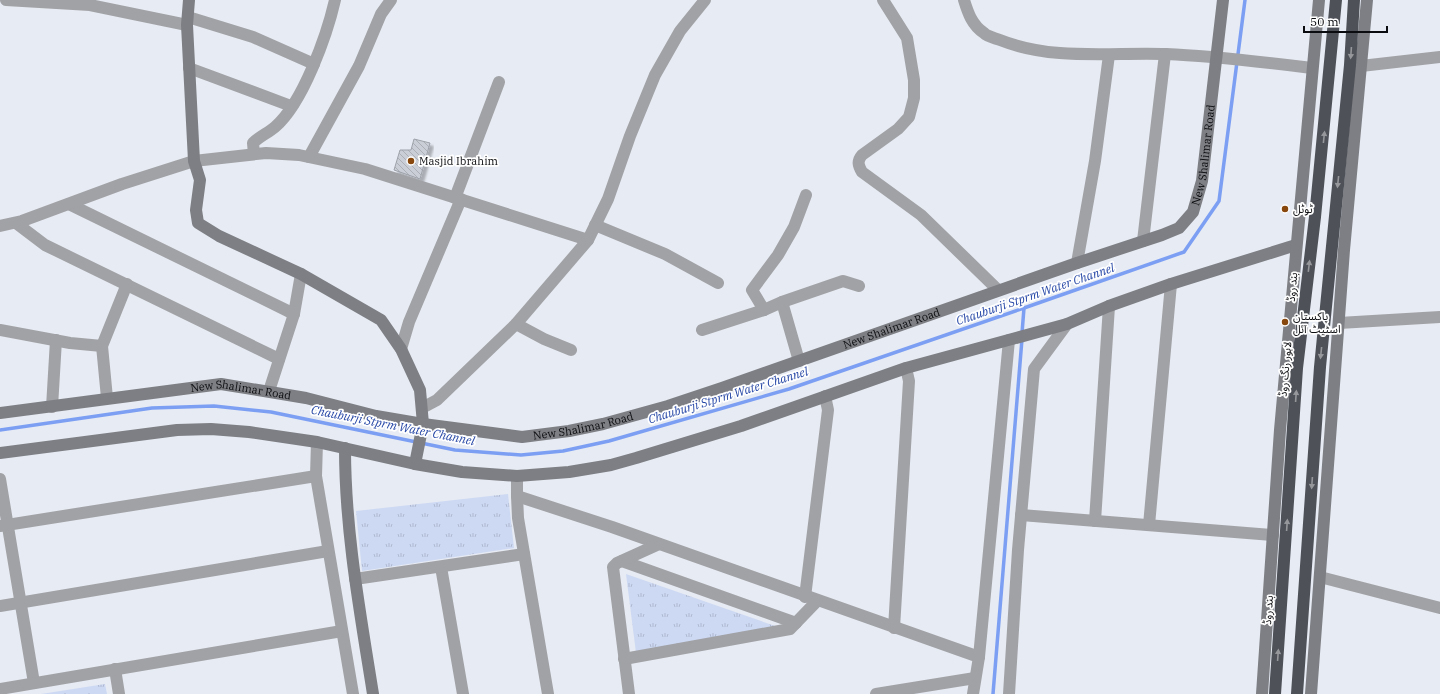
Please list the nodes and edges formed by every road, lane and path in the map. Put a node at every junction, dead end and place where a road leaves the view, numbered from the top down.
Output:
1 (6, 0) edge
2 (189, 0) edge
3 (335, 0) edge
4 (391, 0) edge
5 (706, 0) edge
6 (883, 0) edge
7 (964, 0) edge
8 (1223, 0) edge
9 (1319, 0) edge
10 (1336, 0) edge
11 (1354, 0) edge
12 (1367, 0) edge
13 (188, 21) junction
14 (1109, 54) junction
15 (1165, 54) junction
16 (1216, 57) junction
17 (1440, 57) edge
18 (314, 64) junction
19 (1361, 66) junction
20 (189, 68) junction
21 (1312, 68) junction
22 (499, 82) dead end
23 (291, 106) junction
24 (254, 154) junction
25 (309, 157) junction
26 (194, 161) junction
27 (806, 195) dead end
28 (458, 198) junction
29 (69, 204) junction
30 (16, 223) junction
31 (595, 225) junction
32 (0, 226) edge
33 (588, 240) junction
34 (1144, 241) junction
35 (1296, 245) junction
36 (1077, 263) junction
37 (301, 274) junction
38 (127, 284) junction
39 (718, 284) dead end
40 (1171, 284) junction
41 (859, 286) dead end
42 (998, 290) junction
43 (782, 302) junction
44 (1109, 306) junction
45 (764, 310) junction
46 (294, 314) junction
47 (1440, 317) edge
48 (1338, 323) junction
49 (516, 324) junction
50 (1067, 324) junction
51 (0, 330) edge
52 (702, 330) dead end
53 (1011, 339) junction
54 (56, 340) junction
55 (102, 346) junction
56 (401, 349) junction
57 (570, 350) dead end
58 (279, 359) junction
59 (799, 361) junction
60 (906, 368) junction
61 (269, 391) junction
62 (825, 396) junction
63 (107, 398) junction
64 (52, 407) junction
65 (422, 408) junction
66 (0, 413) edge
67 (422, 426) junction
68 (317, 442) junction
69 (345, 448) junction
70 (0, 453) edge
71 (416, 459) junction
72 (316, 476) junction
73 (517, 476) junction
74 (0, 480) edge
75 (516, 496) junction
76 (1021, 515) junction
77 (1095, 521) junction
78 (1149, 525) junction
79 (4, 526) edge
80 (1273, 535) junction
81 (659, 544) junction
82 (328, 551) junction
83 (524, 554) junction
84 (622, 561) junction
85 (441, 567) junction
86 (1320, 577) junction
87 (355, 579) junction
88 (805, 597) junction
89 (817, 601) junction
90 (20, 603) junction
91 (0, 606) edge
92 (1440, 608) edge
93 (796, 623) junction
94 (894, 628) junction
95 (342, 631) junction
96 (979, 657) junction
97 (624, 659) junction
98 (116, 669) junction
99 (975, 678) junction
100 (34, 683) junction
101 (0, 689) edge
102 (119, 694) edge
103 (352, 694) edge
104 (373, 694) edge
105 (463, 694) edge
106 (548, 694) edge
107 (629, 694) edge
108 (876, 694) edge
109 (973, 694) edge
110 (1009, 694) edge
111 (1262, 694) edge
112 (1275, 694) edge
113 (1297, 694) edge
114 (1312, 694) edge

1 - 13 street
2 - 13 street
3 - 18 street
4 - 25 street
5 - 31 street
6 - 42 street
7 - 14 street
8 - 16 street, New Shalimar Road
9 - 21 street, بند روڈ
112 -> 10 highway, لاہور رنگ روڈ
11 -> 113 highway
12 - 19 street
13 - 18 street
13 - 20 street
14 - 15 street
14 - 36 street
15 - 16 street
15 - 34 street
16 - 21 street
16 - 34 street, New Shalimar Road
17 - 19 street
18 - 23 street
19 - 48 street
20 - 23 street
20 - 26 street
21 - 35 street, بند روڈ
22 - 28 street
23 - 24 street
24 - 25 street
24 - 26 street
25 - 28 street
26 - 29 street
26 - 37 street
27 - 45 street
28 - 33 street
28 - 56 street
29 - 30 street
29 - 46 street
30 - 32 street
30 - 38 street
31 - 33 street
31 - 39 street
33 - 49 street
34 - 36 street, New Shalimar Road
35 - 40 street
35 - 80 street, بند روڈ
36 - 42 street, New Shalimar Road
37 - 46 street
37 - 56 street
38 - 55 street
38 - 58 street
40 - 44 street
40 - 78 street
41 - 43 street
42 - 59 street, New Shalimar Road
43 - 45 street
43 - 59 street
44 - 50 street
44 - 77 street
45 - 52 street
46 - 58 street
47 - 48 street
48 - 86 street
49 - 57 street
49 - 65 street
50 - 53 street
50 - 76 street
51 - 54 street
53 - 60 street
53 - 96 street
54 - 55 street
54 - 64 street
55 - 63 street
56 - 65 street
58 - 61 street
59 - 67 street, New Shalimar Road
60 - 62 street
60 - 94 street
61 - 63 street, New Shalimar Road
61 - 67 street, New Shalimar Road
62 - 73 street
62 - 88 street
63 - 64 street, New Shalimar Road
64 - 66 street, New Shalimar Road
65 - 67 street
67 - 71 street
68 - 69 street
68 - 70 street
68 - 72 street
69 - 71 street
69 - 87 street
71 - 73 street
72 - 79 street
72 - 82 street
73 - 75 street
74 - 79 street
75 - 81 street
75 - 83 street
76 - 77 street
76 - 110 street
77 - 78 street
78 - 80 street
79 - 90 street
80 - 111 street, بند روڈ
81 - 84 street
81 - 88 street
82 - 90 street
82 - 95 street
83 - 85 street
83 - 106 street
84 - 93 street
84 - 97 street
85 - 87 street
85 - 105 street
86 - 92 street
86 - 114 street
87 - 104 street
88 - 89 street
89 - 93 street
89 - 94 street
90 - 91 street
90 - 100 street
93 - 97 street
94 - 96 street
95 - 98 street
95 - 103 street
96 - 99 street
97 - 107 street
98 - 100 street
98 - 102 street
99 - 108 street
99 - 109 street
100 - 101 street

